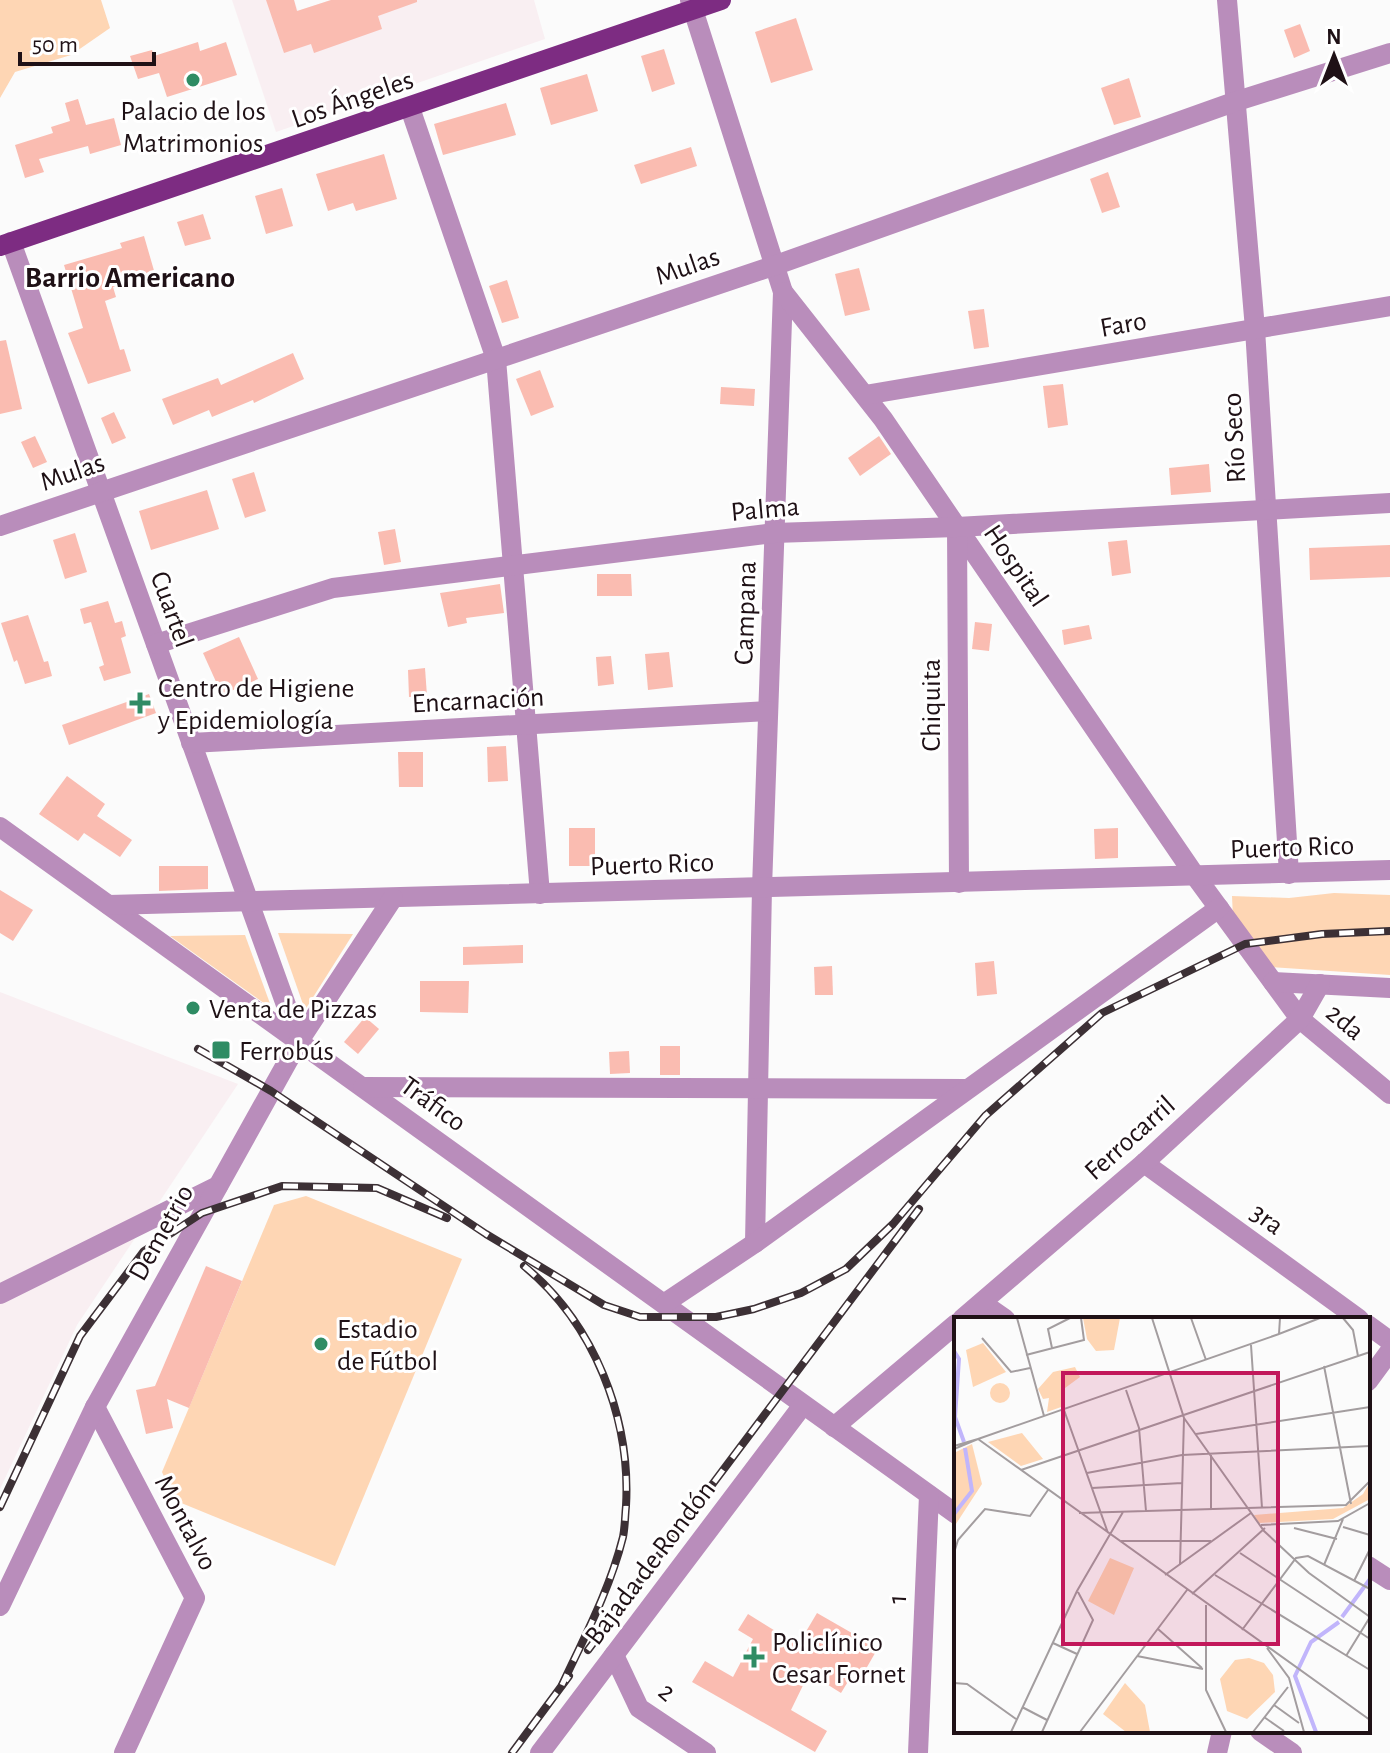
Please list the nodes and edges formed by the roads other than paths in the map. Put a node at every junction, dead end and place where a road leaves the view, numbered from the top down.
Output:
1 (721, 0) edge
2 (1227, 0) edge
3 (692, 5) edge
4 (1390, 53) edge
5 (1234, 102) junction
6 (410, 108) junction
7 (6, 244) edge
8 (776, 265) junction
9 (783, 292) junction
10 (1390, 306) edge
11 (1255, 329) junction
12 (496, 359) junction
13 (865, 395) junction
14 (101, 491) junction
15 (1390, 503) edge
16 (1265, 510) junction
17 (0, 526) edge
18 (957, 527) junction
19 (774, 533) junction
20 (513, 565) junction
21 (156, 644) junction
22 (768, 711) junction
23 (526, 725) junction
24 (191, 743) junction
25 (0, 827) edge
26 (1390, 870) edge
27 (1289, 874) junction
28 (1196, 877) junction
29 (959, 883) junction
30 (762, 888) junction
31 (540, 894) junction
32 (393, 898) junction
33 (249, 901) junction
34 (109, 905) junction
35 (1219, 908) junction
36 (1273, 982) junction
37 (1320, 984) junction
38 (1390, 988) edge
39 (1300, 1019) junction
40 (299, 1041) junction
41 (363, 1087) junction
42 (759, 1089) junction
43 (966, 1089) junction
44 (1390, 1094) edge
45 (1144, 1163) junction
46 (218, 1186) junction
47 (755, 1243) junction
48 (0, 1294) edge
49 (665, 1303) junction
50 (982, 1303) junction
51 (964, 1317) edge
52 (1002, 1317) edge
53 (1356, 1317) edge
54 (954, 1326) edge
55 (1370, 1326) edge
56 (1390, 1341) edge
57 (1390, 1351) edge
58 (1370, 1378) edge
59 (803, 1405) junction
60 (95, 1407) junction
61 (834, 1427) junction
62 (929, 1495) junction
63 (954, 1513) edge
64 (1370, 1567) edge
65 (1390, 1580) edge
66 (0, 1606) edge
67 (614, 1655) junction
68 (1222, 1733) edge
69 (1263, 1733) edge
70 (124, 1753) edge
71 (540, 1753) edge
72 (706, 1753) edge
73 (918, 1753) edge
74 (1217, 1753) edge
75 (1292, 1753) edge

1 - 3 main road, Los Ángeles
2 - 5 street, Río Seco
3 - 6 main road, Los Ángeles
3 - 8 street, Campana
4 - 5 street, Mulas
5 - 8 street, Mulas
5 - 11 street, Río Seco
6 - 7 main road, Los Ángeles
6 - 12 street
7 - 14 street, Cuartel
8 - 9 street, Campana
8 - 12 street, Mulas
9 - 13 street, Hospital
9 - 19 street, Campana
10 - 11 street, Faro
11 - 13 street, Faro
11 - 16 street, Río Seco
12 - 14 street, Mulas
12 - 20 street
13 - 18 street, Hospital
14 - 17 street, Mulas
14 - 21 street, Cuartel
15 - 16 street, Palma
16 - 18 street, Palma
16 - 27 street, Río Seco
18 - 19 street, Palma
18 - 28 street, Hospital
18 - 29 street, Chiquita
19 - 20 street, Palma
19 - 22 street, Campana
20 - 21 street, Palma
20 - 23 street
21 - 24 street, Cuartel
22 - 23 street, Encarnación
22 - 30 street, Campana
23 - 24 street, Encarnación
23 - 31 street
24 - 33 street, Cuartel
25 - 34 street, Tráfico
26 - 27 street, Puerto Rico
27 - 28 street, Puerto Rico
28 - 29 street, Puerto Rico
28 - 35 street, Puerto Rico
29 - 30 street, Puerto Rico
30 - 31 street, Puerto Rico
30 - 42 street, Campana
31 - 32 street, Puerto Rico
32 - 33 street, Puerto Rico
32 - 40 street, Demetrio
33 - 34 street, Puerto Rico
33 - 40 street, Cuartel
34 - 40 street, Tráfico
35 - 36 street, Puerto Rico
35 - 43 street
36 - 37 street
36 - 39 street, 2da
37 - 38 street
37 - 39 street, Ferrocarril
39 - 44 street, 2da
39 - 45 street, Ferrocarril
40 - 41 street, Tráfico
40 - 46 street, Demetrio
41 - 42 street
41 - 49 street, Tráfico
42 - 43 street
42 - 47 street, Campana
43 - 47 street
45 - 50 street, Ferrocarril
45 - 53 street, 3ra
46 - 48 street
46 - 60 street, Demetrio
47 - 49 street
49 - 59 street, Tráfico
50 - 51 street, Ferrocarril
50 - 52 street
54 - 61 street
55 - 56 street
57 - 58 street
59 - 61 street, Tráfico
59 - 67 street, Bajada de Rondón
60 - 66 street, Demetrio
60 - 70 street, Montalvo
61 - 62 street, Tráfico
62 - 63 street, Tráfico
62 - 73 street, 1
64 - 65 street
67 - 71 street, Bajada de Rondón
67 - 72 street, 2
68 - 74 street
69 - 75 street

